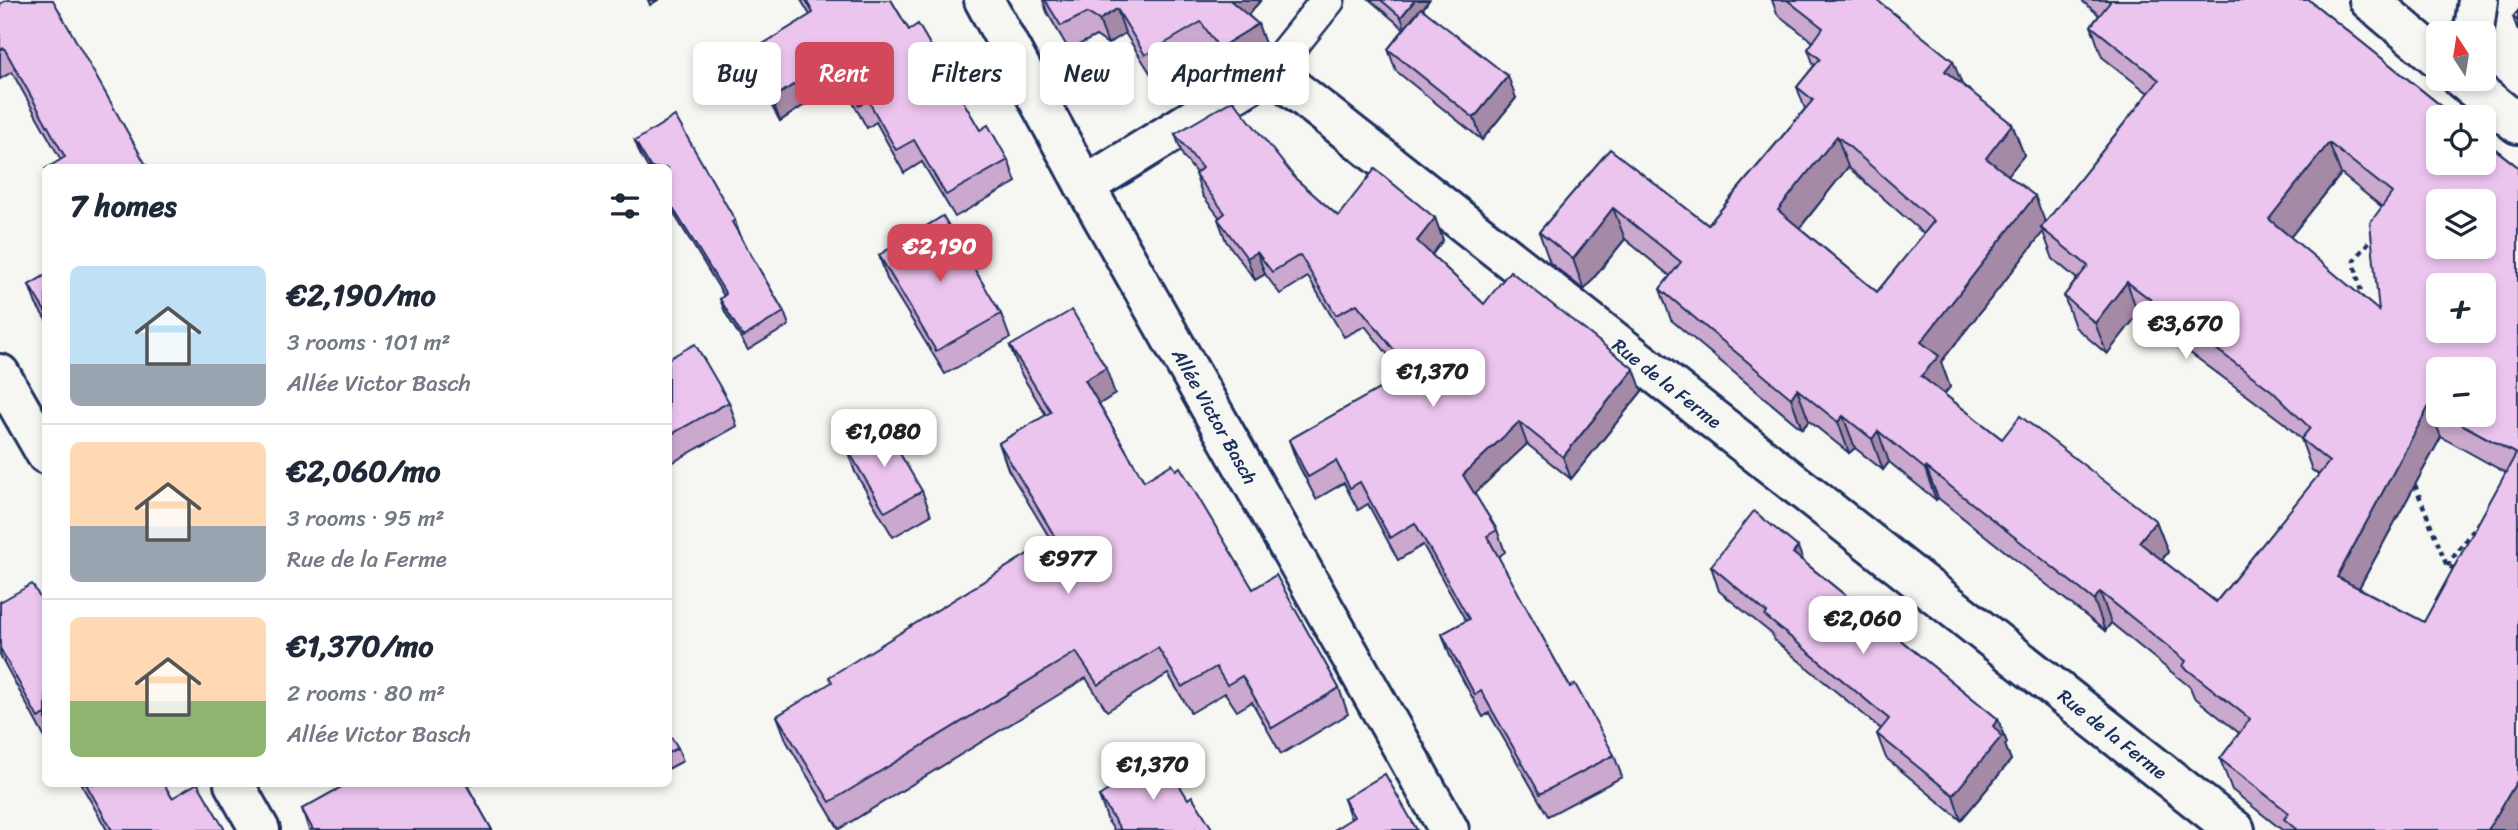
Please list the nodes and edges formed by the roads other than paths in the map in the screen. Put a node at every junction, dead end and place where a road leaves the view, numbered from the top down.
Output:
1 (985, 0) edge
2 (1328, 0) edge
3 (2369, 0) edge
4 (2478, 0) edge
5 (2475, 21) edge
6 (1294, 42) edge
7 (2426, 48) edge
8 (2477, 91) edge
9 (1309, 101) edge
10 (1216, 105) edge
11 (2518, 124) edge
12 (1085, 186) junction
13 (0, 374) edge
14 (42, 447) edge
15 (236, 787) edge
16 (261, 830) edge
17 (1449, 830) edge
18 (2235, 830) edge

1 - 12 street, Allée Victor Basch
2 - 6 lane
3 - 7 street
4 - 5 street
8 - 11 street
9 - 18 street, Rue de la Ferme
10 - 12 street
12 - 17 street, Allée Victor Basch
13 - 14 street
15 - 16 street

